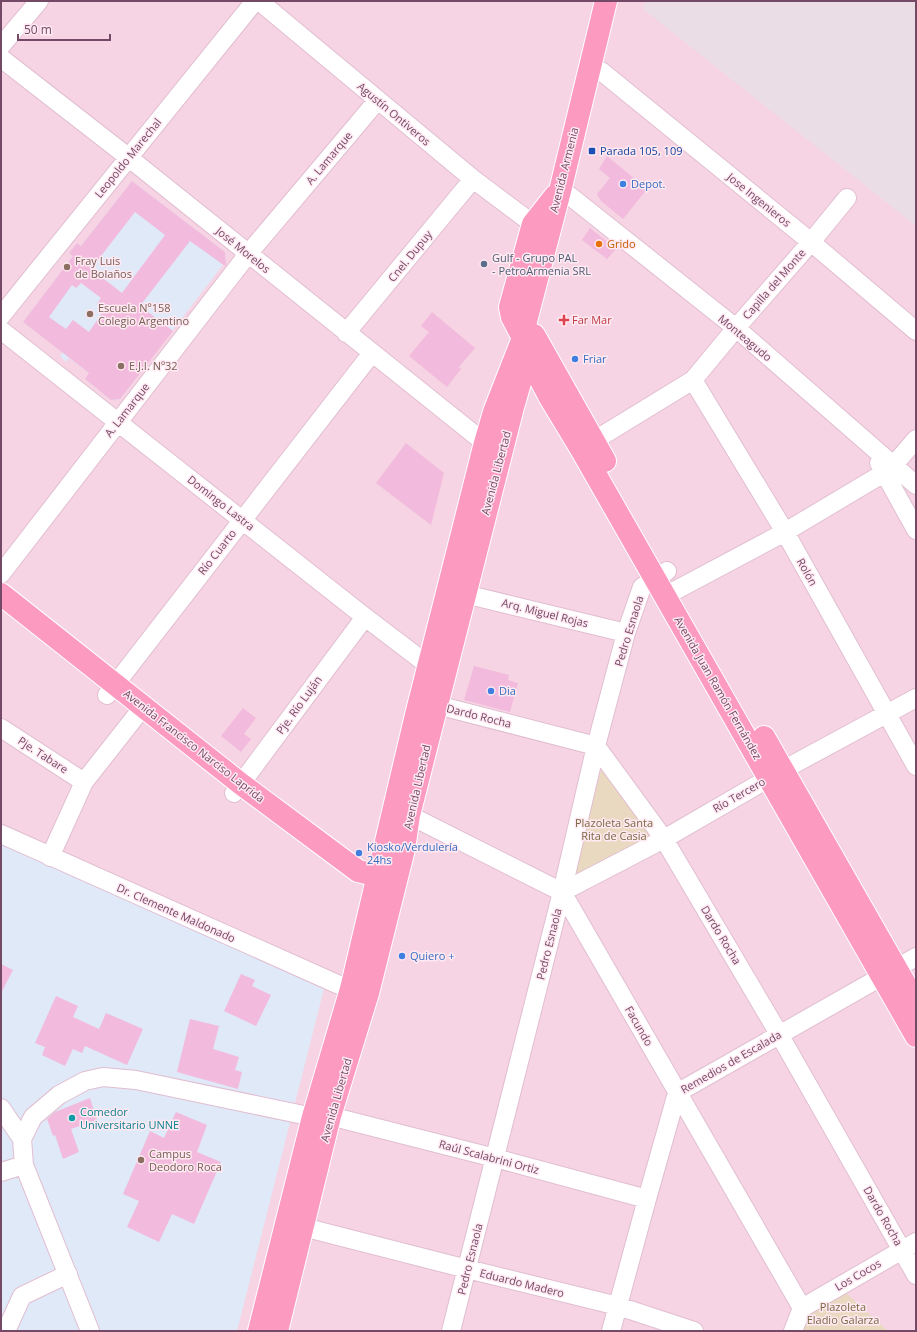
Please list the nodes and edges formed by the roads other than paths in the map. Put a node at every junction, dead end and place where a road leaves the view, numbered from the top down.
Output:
1 (38, 1) edge
2 (255, 1) edge
3 (259, 1) edge
4 (606, 1) edge
5 (619, 1) edge
6 (1, 46) edge
7 (1, 58) edge
8 (601, 71) junction
9 (377, 101) junction
10 (128, 157) junction
11 (473, 179) junction
12 (565, 193) junction
13 (847, 198) dead end
14 (533, 224) junction
15 (811, 242) junction
16 (248, 254) junction
17 (1, 316) edge
18 (736, 328) junction
19 (1, 330) edge
20 (916, 331) edge
21 (346, 333) junction
22 (528, 343) junction
23 (372, 353) junction
24 (694, 380) junction
25 (549, 396) junction
26 (513, 407) junction
27 (117, 422) junction
28 (916, 439) edge
29 (485, 443) junction
30 (587, 444) junction
31 (889, 469) junction
32 (916, 485) edge
33 (243, 520) junction
34 (916, 530) edge
35 (785, 532) junction
36 (1, 574) edge
37 (666, 584) junction
38 (1, 594) edge
39 (465, 594) junction
40 (1, 611) edge
41 (365, 617) junction
42 (626, 633) junction
43 (437, 666) junction
44 (111, 690) junction
45 (916, 698) edge
46 (437, 705) junction
47 (139, 712) junction
48 (886, 715) junction
49 (1, 728) edge
50 (596, 746) junction
51 (916, 766) edge
52 (776, 774) junction
53 (84, 782) junction
54 (238, 789) junction
55 (408, 815) junction
56 (1, 834) edge
57 (664, 839) junction
58 (50, 857) junction
59 (379, 888) junction
60 (562, 892) junction
61 (916, 957) edge
62 (889, 972) junction
63 (351, 989) junction
64 (916, 1003) edge
65 (779, 1034) junction
66 (916, 1036) edge
67 (677, 1092) junction
68 (1, 1108) edge
69 (322, 1116) junction
70 (22, 1139) junction
71 (495, 1158) junction
72 (24, 1165) junction
73 (1, 1172) edge
74 (647, 1199) junction
75 (303, 1227) junction
76 (909, 1246) edge
77 (467, 1269) junction
78 (68, 1274) junction
79 (916, 1275) edge
80 (618, 1306) junction
81 (802, 1308) junction
82 (6, 1331) edge
83 (90, 1331) edge
84 (259, 1331) edge
85 (276, 1331) edge
86 (451, 1331) edge
87 (611, 1331) edge
88 (694, 1331) edge
89 (792, 1331) edge

1 - 6 street
2 - 10 street, Leopoldo Marechal
3 - 9 street, Agustín Ontiveros
4 - 12 main road, Avenida Armenia
5 - 8 main road, Avenida Armenia
7 - 10 street, José Morelos
8 - 12 main road, Avenida Armenia
8 - 15 street, Jose Ingenieros
9 - 11 street, Agustín Ontiveros
9 - 16 street, A. Lamarque
10 - 16 street, José Morelos
10 - 17 street, Leopoldo Marechal
11 - 14 street, Agustín Ontiveros
11 - 21 street, Cnel. Dupuy
12 - 14 main road
12 - 18 street, Monteagudo
12 - 22 main road, Avenida Armenia
13 - 15 street, Capilla del Monte
14 - 22 main road
15 - 18 street, Capilla del Monte
15 - 20 street, Jose Ingenieros
16 - 21 street, José Morelos
16 - 27 street, A. Lamarque
18 - 24 street, Capilla del Monte
18 - 31 street, Monteagudo
19 - 27 street, Domingo Lastra
21 - 23 street, José Morelos
22 - 25 main road, Avenida Juan Ramón Fernández
22 - 26 main road, Avenida Libertad
22 - 29 main road, Avenida Libertad
22 - 30 main road, Avenida Juan Ramón Fernández
23 - 29 street, José Morelos
23 - 33 street, Río Cuarto
24 - 30 street, Capilla del Monte
24 - 35 street, Rolón
25 - 26 main road
25 - 30 main road, Avenida Juan Ramón Fernández
26 - 39 main road, Avenida Libertad
27 - 33 street, Domingo Lastra
27 - 36 street, A. Lamarque
28 - 31 street, Pedro Esnaola
29 - 43 main road, Avenida Libertad
30 - 37 main road, Avenida Juan Ramón Fernández
31 - 32 street, Monteagudo
31 - 34 street
31 - 35 street, Pedro Esnaola
33 - 41 street, Domingo Lastra
33 - 44 street, Río Cuarto
35 - 37 street, Pedro Esnaola
35 - 48 street, Rolón
37 - 42 street, Pedro Esnaola
37 - 52 main road, Avenida Juan Ramón Fernández
38 - 44 main road, Avenida Francisco Narciso Laprida
39 - 42 street, Arq. Miguel Rojas
39 - 43 main road, Avenida Libertad
40 - 44 main road, Avenida Francisco Narciso Laprida
41 - 43 street, Domingo Lastra
41 - 54 street, Pje. Río Luján
42 - 50 street, Pedro Esnaola
43 - 46 main road, Avenida Libertad
43 - 59 main road, Avenida Libertad
44 - 47 main road, Avenida Francisco Narciso Laprida
45 - 48 street, Río Tercero
46 - 50 street, Dardo Rocha
46 - 55 main road, Avenida Libertad
47 - 53 street
47 - 54 main road, Avenida Francisco Narciso Laprida
48 - 51 street, Rolón
48 - 52 street, Río Tercero
49 - 53 street, Pje. Tabare
50 - 57 street, Dardo Rocha
50 - 60 street, Pedro Esnaola
52 - 57 street, Río Tercero
52 - 62 main road, Avenida Juan Ramón Fernández
53 - 58 street
54 - 59 main road, Avenida Francisco Narciso Laprida
55 - 59 main road, Avenida Libertad
55 - 60 street
56 - 58 street, Dr. Clemente Maldonado
57 - 60 street, Río Tercero
57 - 65 street, Dardo Rocha
58 - 63 street, Dr. Clemente Maldonado
59 - 63 main road, Avenida Libertad
59 - 69 main road, Avenida Libertad
60 - 67 street, Facundo
60 - 71 street, Pedro Esnaola
61 - 62 street, Remedios de Escalada
62 - 64 main road, Avenida Juan Ramón Fernández
62 - 65 street, Remedios de Escalada
62 - 66 main road, Avenida Juan Ramón Fernández
63 - 69 main road, Avenida Libertad
65 - 67 street, Remedios de Escalada
65 - 76 street, Dardo Rocha
67 - 74 street, Remedios de Escalada
67 - 81 street, Facundo
68 - 70 street
69 - 70 street, Raúl Scalabrini Ortiz
69 - 71 street, Raúl Scalabrini Ortiz
69 - 75 main road, Avenida Libertad
69 - 84 main road, Avenida Libertad
70 - 72 street
71 - 74 street, Raúl Scalabrini Ortiz
71 - 77 street, Pedro Esnaola
72 - 73 street
72 - 78 street
74 - 80 street, Remedios de Escalada
75 - 77 street, Eduardo Madero
75 - 85 main road, Avenida Libertad
76 - 79 street, Dardo Rocha
76 - 81 street, Los Cocos
77 - 80 street, Eduardo Madero
77 - 86 street, Pedro Esnaola
78 - 82 street
78 - 83 street
80 - 87 street, Remedios de Escalada
80 - 88 street, Eduardo Madero
81 - 89 street

